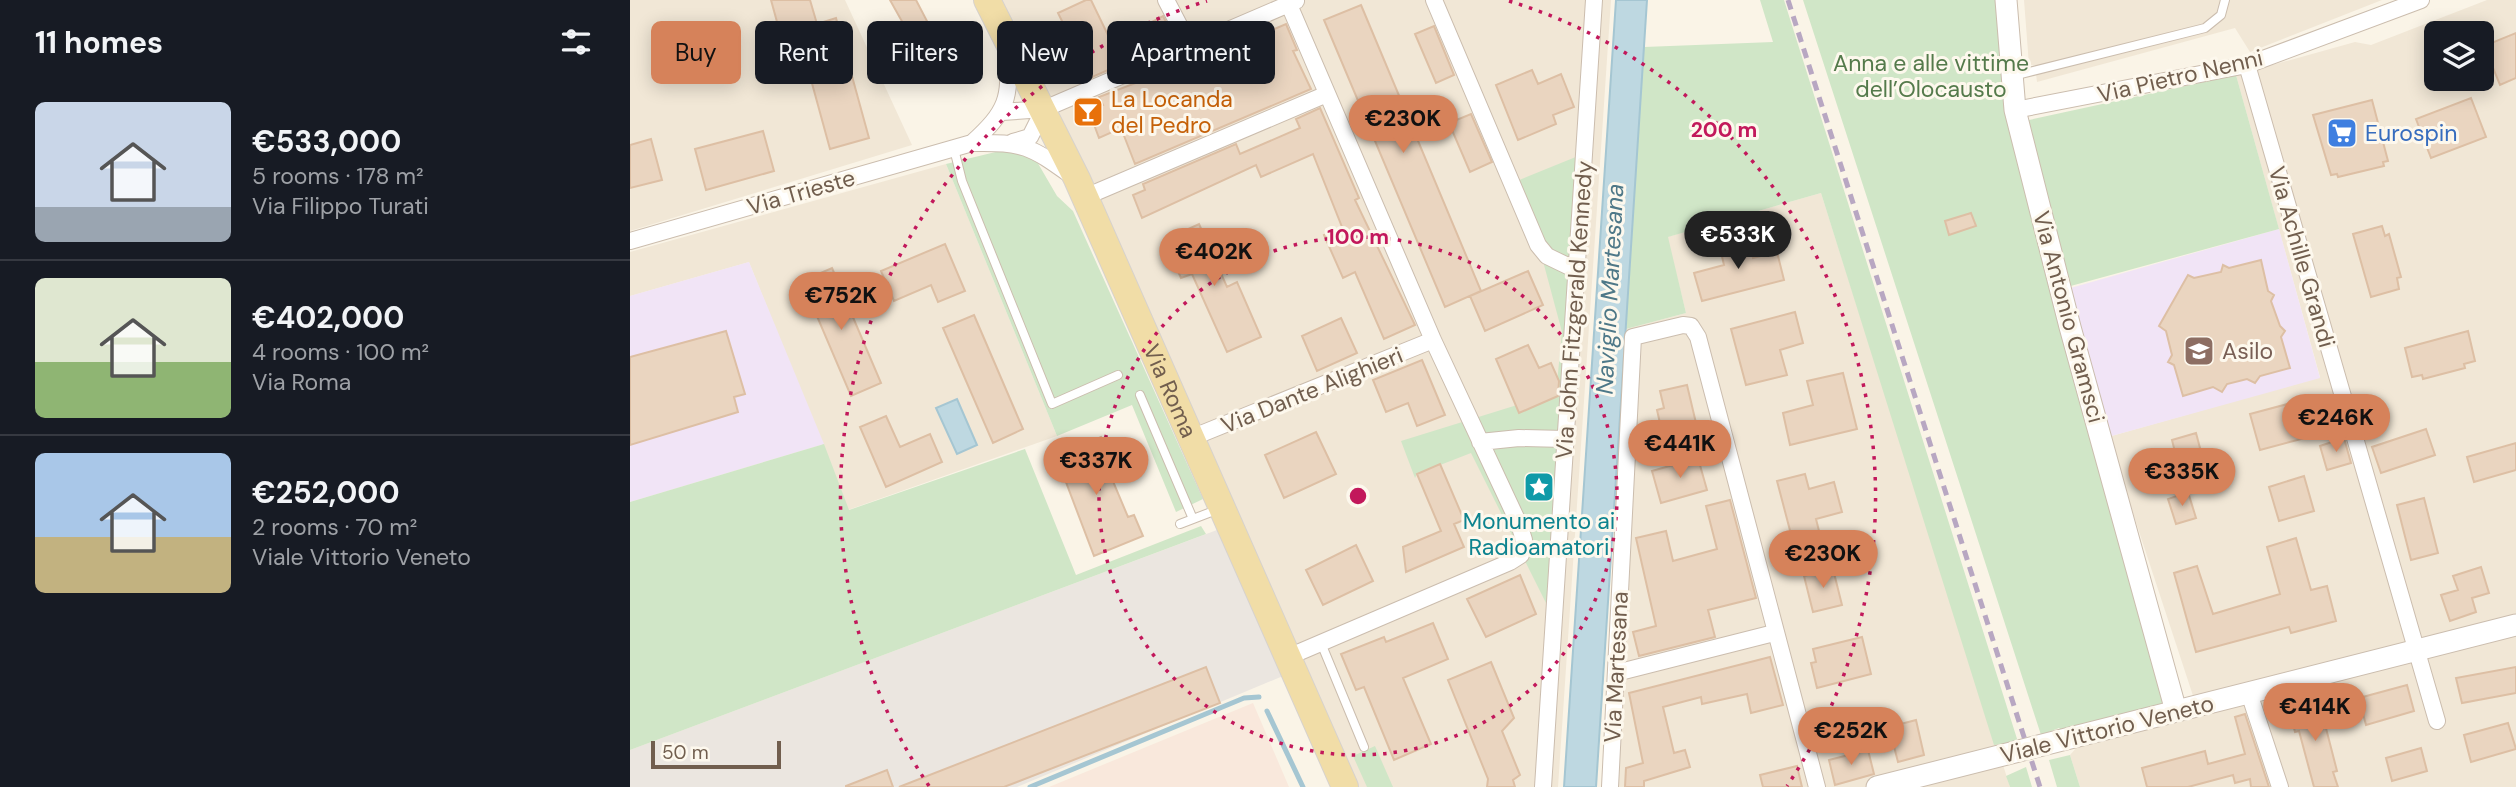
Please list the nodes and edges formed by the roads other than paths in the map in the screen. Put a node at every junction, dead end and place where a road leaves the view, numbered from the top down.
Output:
1 (987, 0) edge
2 (1166, 0) edge
3 (1434, 0) edge
4 (1594, 0) edge
5 (2006, 0) edge
6 (2225, 0) edge
7 (2421, 0) edge
8 (1292, 1) edge
9 (998, 21) edge
10 (1177, 21) edge
11 (1247, 21) edge
12 (2247, 65) junction
13 (2012, 76) junction
14 (1107, 82) edge
15 (1009, 84) edge
16 (1031, 84) edge
17 (1327, 94) junction
18 (1044, 109) junction
19 (2015, 110) junction
20 (1002, 112) junction
21 (1012, 142) junction
22 (972, 143) junction
23 (954, 149) junction
24 (1081, 188) junction
25 (630, 241) edge
26 (1576, 270) junction
27 (1433, 340) junction
28 (1118, 375) dead end
29 (1140, 395) dead end
30 (1191, 438) junction
31 (1565, 439) junction
32 (1480, 442) junction
33 (1222, 508) junction
34 (1193, 519) junction
35 (1180, 524) dead end
36 (2516, 625) edge
37 (1774, 633) junction
38 (1321, 643) junction
39 (2419, 650) junction
40 (1288, 657) junction
41 (1616, 673) junction
42 (2249, 693) junction
43 (2176, 711) junction
44 (2437, 721) dead end
45 (1364, 747) dead end
46 (1345, 787) edge
47 (1543, 787) edge
48 (1610, 787) edge
49 (1817, 787) edge
50 (1877, 787) edge
51 (2280, 787) edge

1 - 9 main road, Via Roma
2 - 10 street
3 - 26 street
4 - 26 street, Via John Fitzgerald Kennedy
5 - 13 street, Via Antonio Gramsci
6 - 13 lane
7 - 12 street, Via Pietro Nenni
8 - 11 street
8 - 17 street
12 - 19 street, Via Pietro Nenni
12 - 39 street, Via Achille Grandi
13 - 19 street, Via Antonio Gramsci
14 - 18 street
15 - 20 street
16 - 18 main road, Via Roma
17 - 24 street
17 - 27 street
18 - 20 street
18 - 21 street
18 - 24 main road, Via Roma
19 - 43 street, Via Antonio Gramsci
20 - 22 street, Via Trieste
21 - 22 street, Via Trieste
21 - 24 street, Via Trieste
22 - 23 street, Via Trieste
23 - 25 street, Via Trieste
23 - 28 lane
24 - 30 main road, Via Roma
26 - 31 street, Via John Fitzgerald Kennedy
27 - 30 street, Via Dante Alighieri
27 - 32 street
29 - 34 lane
30 - 33 main road, Via Roma
31 - 32 street
31 - 47 street, Via John Fitzgerald Kennedy
32 - 38 street
33 - 34 lane
33 - 40 main road, Via Roma
34 - 35 lane
36 - 39 street, Viale Vittorio Veneto
37 - 41 street
37 - 41 street, Via Martesana
37 - 49 street
38 - 40 street
38 - 45 lane
39 - 42 street, Viale Vittorio Veneto
39 - 44 street
40 - 46 main road, Via Roma
41 - 48 street, Via Martesana
42 - 43 street, Viale Vittorio Veneto
42 - 51 street
43 - 50 street, Viale Vittorio Veneto

